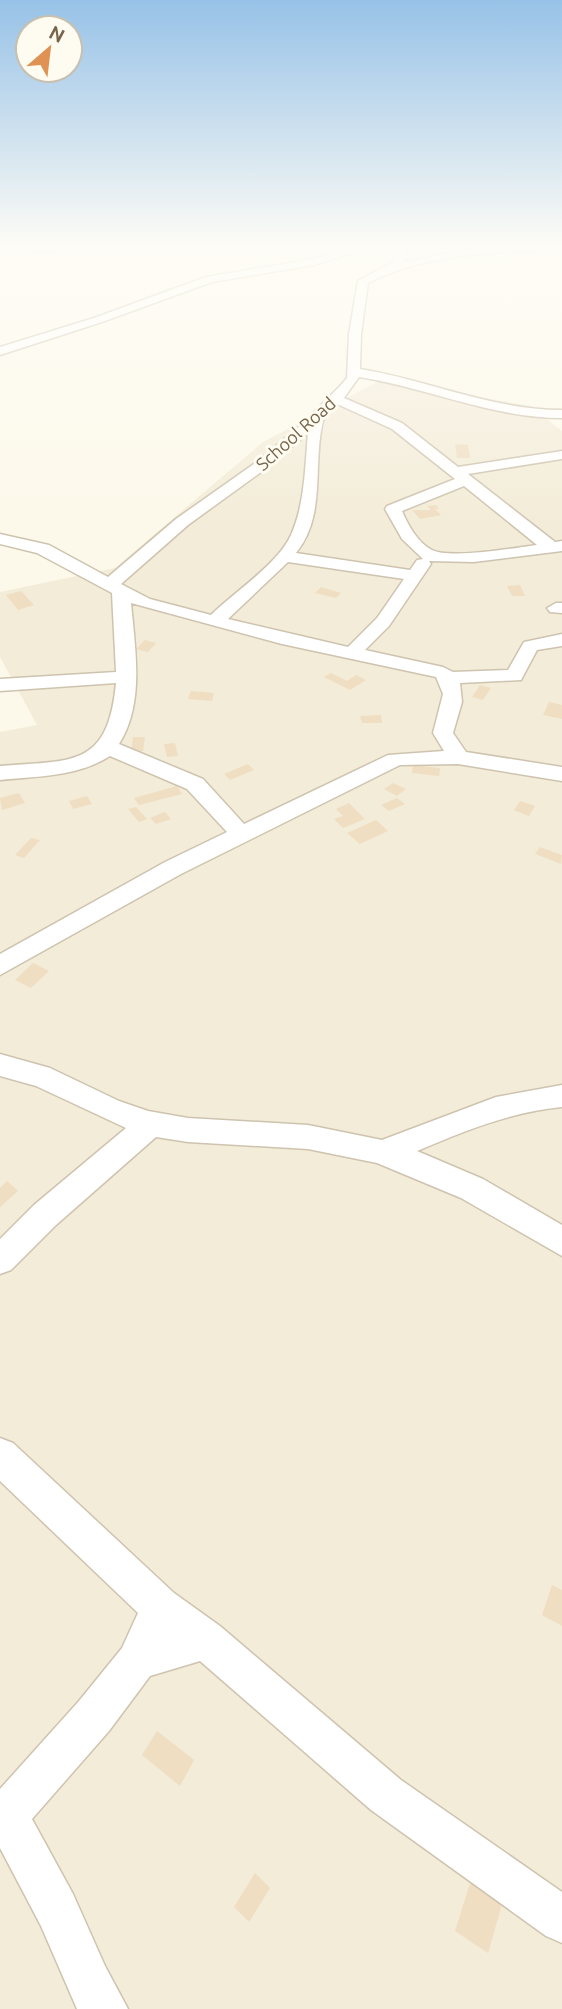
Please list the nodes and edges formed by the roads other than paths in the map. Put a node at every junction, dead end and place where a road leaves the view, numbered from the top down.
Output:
1 (39, 339) edge
2 (355, 339) edge
3 (0, 351) edge
4 (353, 372) junction
5 (336, 399) junction
6 (562, 414) edge
7 (317, 417) junction
8 (562, 455) edge
9 (460, 476) junction
10 (0, 539) edge
11 (26, 545) junction
12 (557, 547) edge
13 (0, 552) edge
14 (428, 555) junction
15 (284, 556) junction
16 (415, 576) junction
17 (116, 587) junction
18 (215, 621) junction
19 (562, 640) edge
20 (352, 653) junction
21 (126, 677) junction
22 (449, 678) junction
23 (0, 685) edge
24 (108, 747) junction
25 (459, 757) junction
26 (0, 773) edge
27 (562, 774) edge
28 (241, 835) junction
29 (5, 961) edge
30 (0, 1065) edge
31 (562, 1096) edge
32 (150, 1124) junction
33 (387, 1151) junction
34 (562, 1242) edge
35 (0, 1261) edge
36 (0, 1456) edge
37 (160, 1607) junction
38 (206, 1640) junction
39 (136, 1662) junction
40 (3, 1819) edge
41 (562, 1920) edge
42 (104, 2009) edge

1 - 3 street
2 - 4 street, School Road
4 - 5 street, School Road
4 - 6 street
5 - 7 street, School Road
5 - 9 street
7 - 15 street
7 - 17 street, School Road
8 - 9 street
9 - 12 street
9 - 14 street
10 - 11 street
11 - 13 street
11 - 17 street
12 - 14 street
14 - 16 street
15 - 16 street
15 - 18 street
16 - 20 street
17 - 18 street
17 - 21 street
18 - 20 street
19 - 22 street
20 - 22 street
21 - 23 street
21 - 24 street
22 - 25 street
24 - 26 street
24 - 28 street
25 - 27 street
25 - 28 street
28 - 29 street
30 - 32 street
31 - 33 street
32 - 33 street
32 - 35 street
33 - 34 street
36 - 37 street
37 - 38 street
37 - 39 street
38 - 39 street
38 - 41 street
39 - 40 street
40 - 42 street

